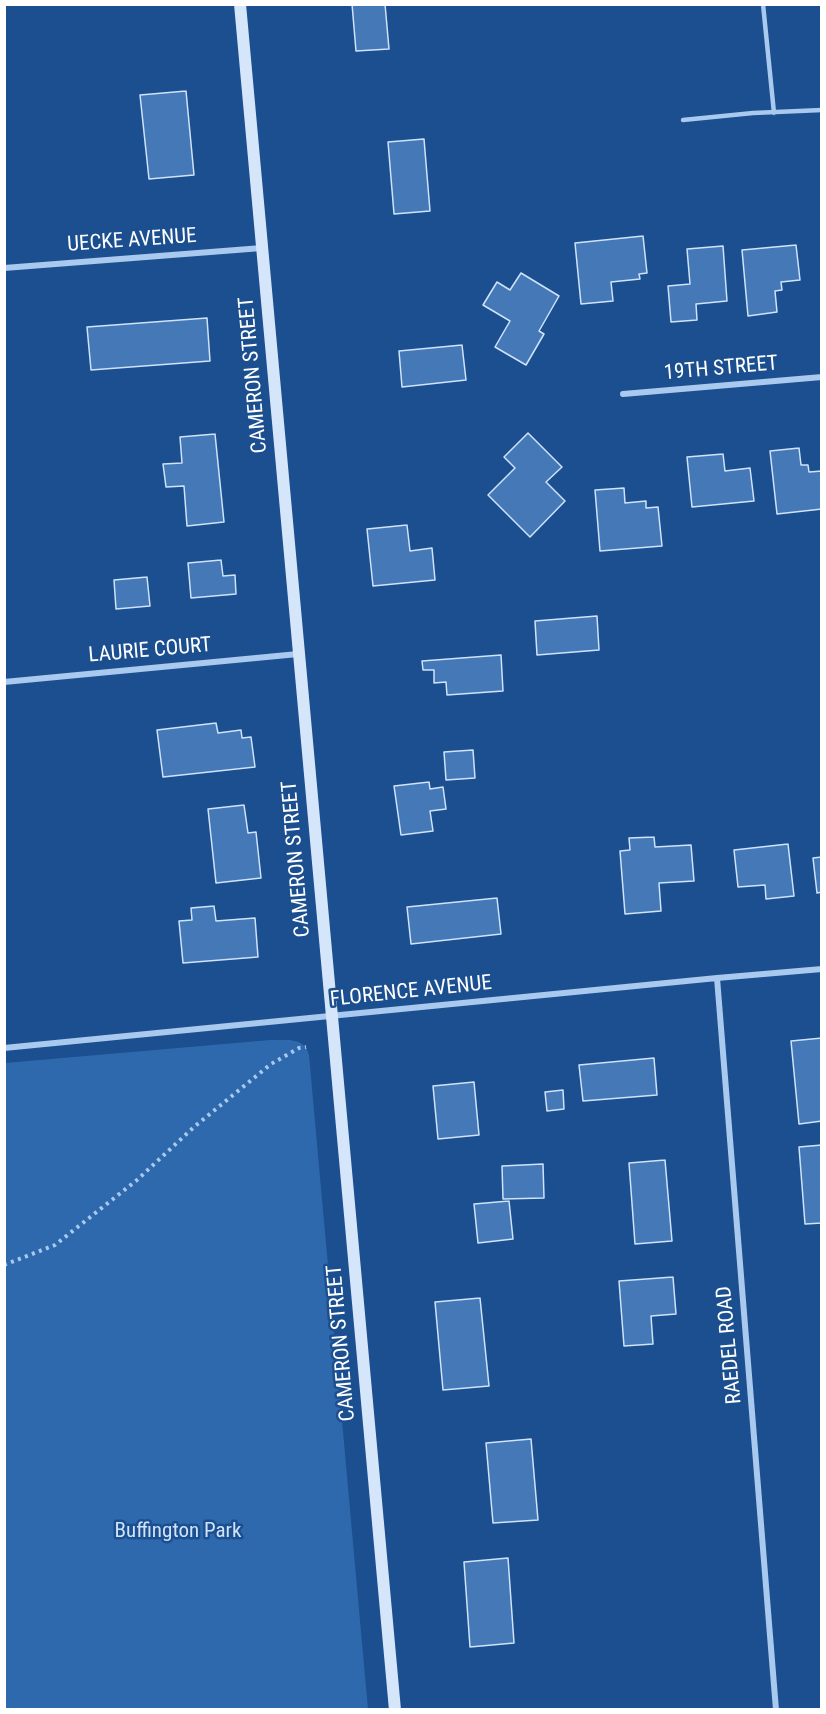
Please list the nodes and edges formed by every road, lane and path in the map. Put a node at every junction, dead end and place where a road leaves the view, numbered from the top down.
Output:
1 (240, 4) edge
2 (763, 4) edge
3 (822, 110) edge
4 (774, 113) junction
5 (682, 120) dead end
6 (262, 248) junction
7 (4, 267) edge
8 (822, 377) edge
9 (622, 394) dead end
10 (298, 654) junction
11 (4, 682) edge
12 (822, 969) edge
13 (717, 978) junction
14 (331, 1016) junction
15 (306, 1047) dead end
16 (4, 1048) edge
17 (4, 1265) edge
18 (395, 1710) edge
19 (776, 1710) edge

1 - 6 main road, CAMERON STREET
2 - 4 lane
3 - 4 lane
4 - 5 lane
6 - 7 street, UECKE AVENUE
6 - 10 main road, CAMERON STREET
8 - 9 street, 19TH STREET
10 - 11 street, LAURIE COURT
10 - 14 main road, CAMERON STREET
12 - 13 street, FLORENCE AVENUE
13 - 14 street, FLORENCE AVENUE
13 - 19 street, RAEDEL ROAD
14 - 16 street, FLORENCE AVENUE
14 - 18 main road, CAMERON STREET
15 - 17 path

